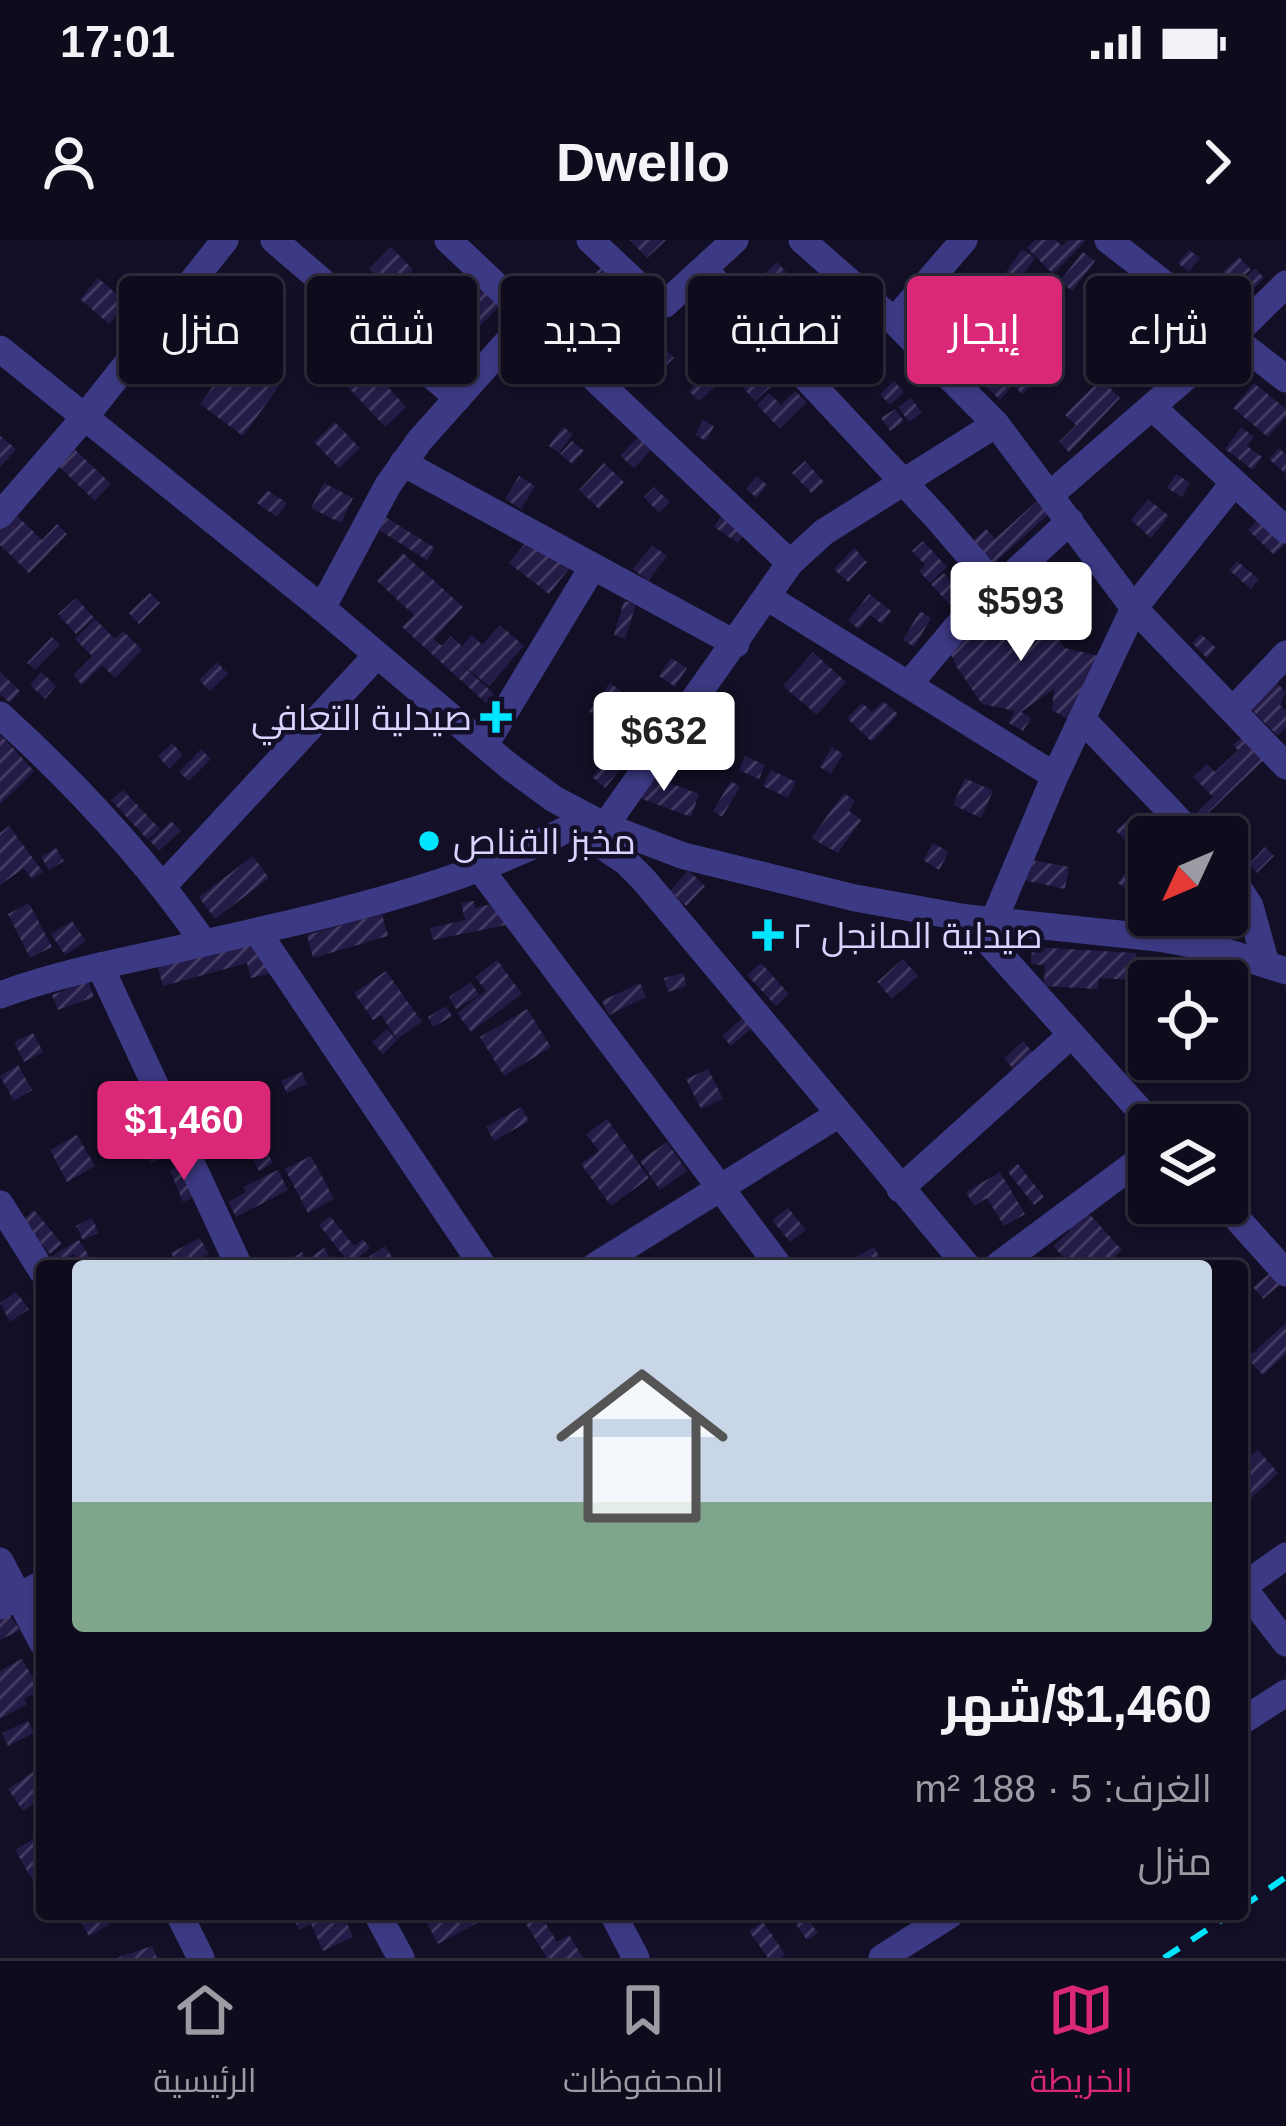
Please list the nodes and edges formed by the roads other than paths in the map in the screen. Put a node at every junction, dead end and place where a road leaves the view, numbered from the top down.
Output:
1 (225, 240) edge
2 (274, 240) edge
3 (448, 240) edge
4 (590, 240) edge
5 (735, 240) edge
6 (802, 240) edge
7 (964, 240) edge
8 (1108, 240) edge
9 (704, 269) junction
10 (1154, 276) edge
11 (1286, 284) edge
12 (501, 290) edge
13 (1251, 318) edge
14 (894, 320) junction
15 (0, 349) edge
16 (501, 350) edge
17 (1251, 352) edge
18 (1286, 379) edge
19 (601, 384) edge
20 (1178, 384) edge
21 (458, 398) junction
22 (1152, 407) junction
23 (84, 418) junction
24 (996, 424) junction
25 (403, 463) junction
26 (903, 482) junction
27 (1233, 484) junction
28 (1050, 494) junction
29 (0, 515) edge
30 (1070, 521) junction
31 (1286, 530) edge
32 (790, 563) junction
33 (592, 568) junction
34 (997, 588) junction
35 (767, 597) junction
36 (322, 608) junction
37 (1134, 608) junction
38 (736, 644) junction
39 (1286, 654) edge
40 (377, 655) junction
41 (909, 684) junction
42 (1234, 709) junction
43 (0, 715) edge
44 (1083, 720) junction
45 (485, 745) junction
46 (1286, 766) edge
47 (1055, 776) junction
48 (1175, 816) edge
49 (588, 823) junction
50 (481, 870) junction
51 (164, 885) junction
52 (1248, 903) edge
53 (981, 919) junction
54 (257, 931) junction
55 (204, 943) junction
56 (100, 966) junction
57 (1276, 967) edge
58 (0, 995) edge
59 (1071, 1035) junction
60 (1134, 1104) edge
61 (838, 1114) junction
62 (1128, 1169) edge
63 (900, 1189) junction
64 (719, 1190) junction
65 (0, 1204) edge
66 (1242, 1224) edge
67 (236, 1260) edge
68 (479, 1260) edge
69 (605, 1260) edge
70 (774, 1260) edge
71 (962, 1260) edge
72 (1005, 1260) edge
73 (36, 1261) edge
74 (1286, 1273) edge
75 (1286, 1556) edge
76 (0, 1561) edge
77 (1248, 1583) edge
78 (1248, 1595) edge
79 (20, 1596) edge
80 (36, 1629) edge
81 (1286, 1643) edge
82 (1286, 1693) edge
83 (1248, 1717) edge
84 (182, 1920) edge
85 (380, 1920) edge
86 (617, 1920) edge
87 (913, 1924) edge
88 (201, 1958) edge
89 (401, 1958) edge
90 (635, 1958) edge
91 (882, 1958) edge

1 - 23 street
2 - 21 street
3 - 12 street
4 - 9 street
5 - 9 street
6 - 14 street
7 - 14 street
8 - 10 street
9 - 26 street
11 - 13 street
14 - 24 street
15 - 23 street
16 - 21 street
17 - 18 street
19 - 32 street
20 - 22 street
21 - 25 street
22 - 27 street
22 - 28 street
23 - 29 street
23 - 36 street
24 - 26 street
24 - 28 street
25 - 33 street
25 - 36 street
26 - 32 street
26 - 34 street
27 - 31 street
27 - 37 street
28 - 30 street
30 - 34 street
30 - 37 street
32 - 35 street
33 - 38 street
33 - 45 street
34 - 41 street
35 - 38 street
35 - 41 street
36 - 40 street
37 - 42 street
37 - 44 street
38 - 49 street
39 - 42 street
40 - 45 street
40 - 51 street
41 - 47 street
42 - 46 street
43 - 51 street
44 - 47 street
44 - 48 street
45 - 49 street
47 - 53 street
49 - 50 street
49 - 53 street
49 - 61 street
50 - 54 street
50 - 64 street
51 - 55 street
52 - 57 street
53 - 57 street
53 - 59 street
54 - 55 street
54 - 68 street
55 - 56 street
56 - 58 street
56 - 67 street
59 - 60 street
59 - 63 street
61 - 63 street
61 - 64 street
62 - 72 street
63 - 71 street
64 - 69 street
64 - 70 street
65 - 73 street
66 - 74 street
75 - 77 street
76 - 79 street
78 - 81 street
79 - 80 street
82 - 83 street
84 - 88 street
85 - 89 street
86 - 90 street
87 - 91 street

